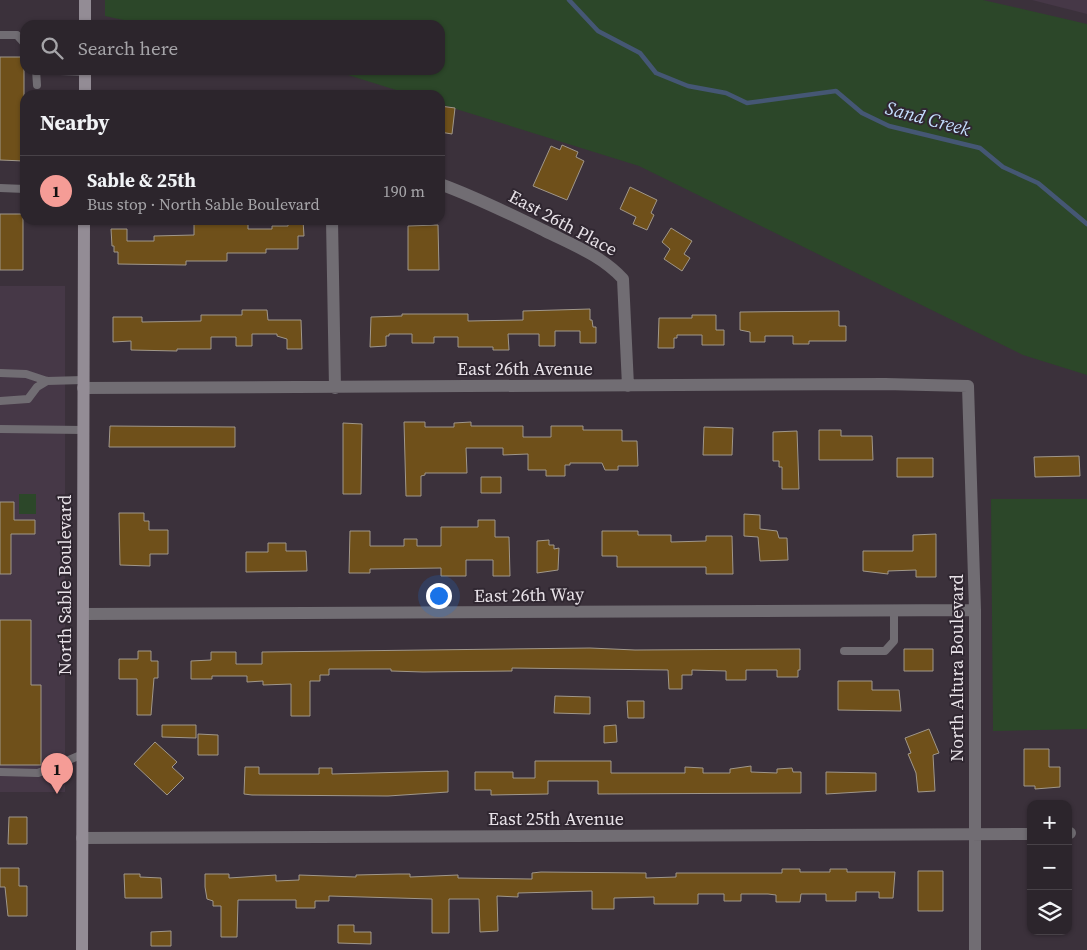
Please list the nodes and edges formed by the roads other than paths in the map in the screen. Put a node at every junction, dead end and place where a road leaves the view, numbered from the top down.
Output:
1 (85, 0) edge
2 (85, 20) edge
3 (0, 35) edge
4 (20, 39) edge
5 (36, 75) edge
6 (85, 75) edge
7 (37, 85) dead end
8 (85, 90) edge
9 (445, 186) edge
10 (0, 188) edge
11 (20, 189) edge
12 (84, 225) edge
13 (332, 225) edge
14 (0, 373) edge
15 (47, 381) junction
16 (83, 384) junction
17 (628, 386) junction
18 (968, 386) joint
19 (335, 388) junction
20 (0, 401) edge
21 (0, 429) edge
22 (83, 430) junction
23 (894, 610) junction
24 (975, 610) junction
25 (83, 614) junction
26 (844, 651) dead end
27 (83, 754) junction
28 (0, 772) edge
29 (1027, 834) edge
30 (974, 836) junction
31 (82, 838) junction
32 (82, 950) edge
33 (975, 950) edge

1 - 2 street
3 - 4 lane
5 - 7 lane
6 - 8 street
9 - 17 street, East 26th Place
10 - 11 lane
12 - 16 street, North Sable Boulevard
13 - 19 street
14 - 15 lane
15 - 16 lane
15 - 20 lane
16 - 19 street, East 26th Avenue
16 - 22 street, North Sable Boulevard
17 - 18 street, East 26th Avenue
17 - 19 street, East 26th Avenue
18 - 24 street, North Altura Boulevard
21 - 22 lane
22 - 25 street, North Sable Boulevard
23 - 24 street, East 26th Way
23 - 25 street, East 26th Way
23 - 26 lane
24 - 30 street, North Altura Boulevard
25 - 27 street, North Sable Boulevard
27 - 28 lane
27 - 31 street, North Sable Boulevard
29 - 30 street, East 25th Avenue
30 - 31 street, East 25th Avenue
30 - 33 street, North Altura Boulevard
31 - 32 street, North Sable Boulevard

